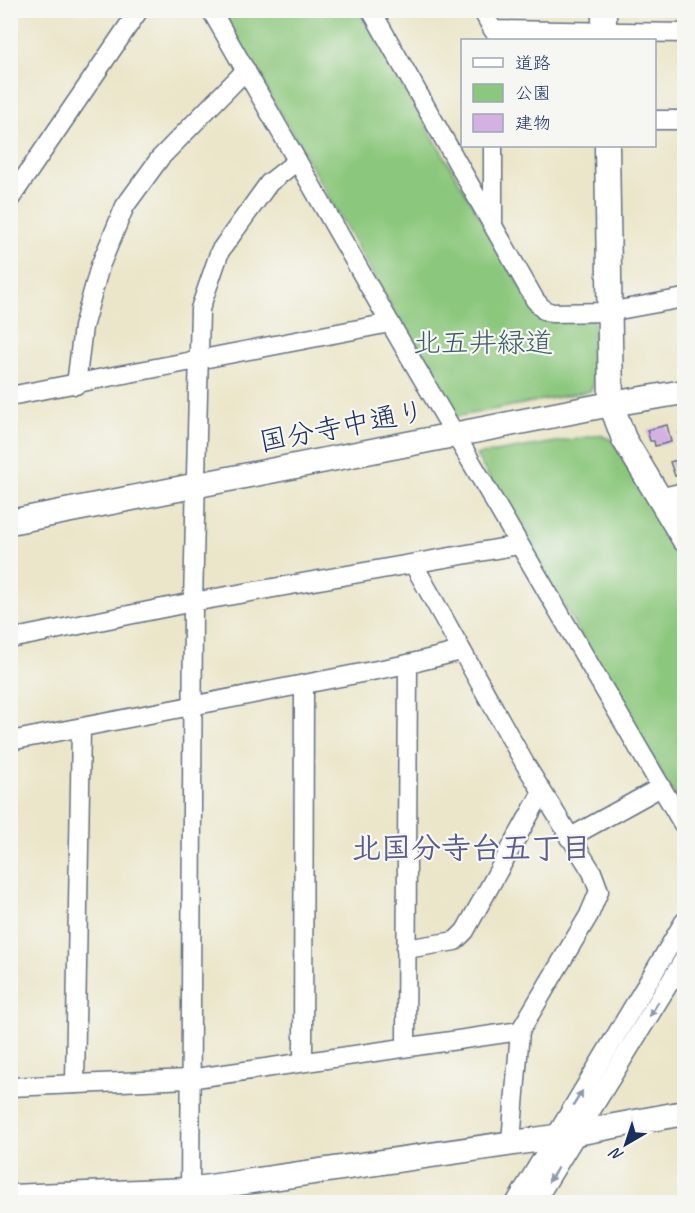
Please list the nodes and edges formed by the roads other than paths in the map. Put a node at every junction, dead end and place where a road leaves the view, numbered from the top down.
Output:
1 (139, 10) edge
2 (211, 10) edge
3 (371, 10) edge
4 (482, 10) edge
5 (493, 10) edge
6 (604, 28) edge
7 (684, 33) edge
8 (493, 35) edge
9 (246, 70) junction
10 (656, 120) edge
11 (684, 120) edge
12 (493, 147) edge
13 (607, 147) edge
14 (297, 161) junction
15 (10, 199) edge
16 (493, 225) junction
17 (684, 298) edge
18 (608, 312) junction
19 (390, 323) junction
20 (198, 359) junction
21 (76, 385) junction
22 (684, 392) edge
23 (10, 396) edge
24 (611, 404) junction
25 (458, 435) junction
26 (195, 484) junction
27 (684, 492) edge
28 (659, 498) junction
29 (10, 522) edge
30 (684, 539) edge
31 (519, 546) junction
32 (414, 566) junction
33 (193, 602) junction
34 (10, 639) edge
35 (460, 651) junction
36 (408, 664) junction
37 (304, 684) junction
38 (192, 707) junction
39 (81, 728) junction
40 (10, 741) edge
41 (661, 787) junction
42 (542, 792) junction
43 (684, 826) edge
44 (569, 838) junction
45 (684, 922) edge
46 (406, 948) junction
47 (684, 959) edge
48 (520, 1031) junction
49 (406, 1046) junction
50 (303, 1061) junction
51 (189, 1079) junction
52 (75, 1084) junction
53 (10, 1087) edge
54 (684, 1113) edge
55 (580, 1131) junction
56 (555, 1137) junction
57 (511, 1142) junction
58 (189, 1196) edge
59 (10, 1197) edge
60 (516, 1203) edge
61 (536, 1203) edge

1 - 15 street
2 - 9 street
3 - 16 street
4 - 8 street
5 - 8 street
6 - 7 street
6 - 8 street
9 - 14 street
9 - 21 street
10 - 11 street
12 - 16 street
13 - 18 street
14 - 19 street
14 - 20 street
16 - 18 street
17 - 18 street
18 - 24 street
19 - 20 street
19 - 25 street
20 - 21 street
20 - 26 street
21 - 23 street
22 - 24 street, 国分寺中通り
24 - 25 street, 国分寺中通り
24 - 28 street
25 - 26 street, 国分寺中通り
25 - 31 street
26 - 29 street, 国分寺中通り
26 - 33 street
27 - 28 street
28 - 30 street
31 - 32 street
31 - 41 street
32 - 33 street
32 - 35 street
33 - 34 street
33 - 38 street
35 - 36 street
35 - 42 street
36 - 37 street
36 - 46 street
37 - 38 street
37 - 50 street
38 - 39 street
38 - 51 street
39 - 40 street
39 - 52 street
41 - 43 street
41 - 44 street
42 - 44 street
42 - 46 street
44 - 48 street
56 -> 45 street
46 - 49 street
47 -> 55 street
48 - 49 street
48 - 57 street
49 - 50 street
50 - 51 street
51 - 52 street
51 - 58 street
52 - 53 street
54 - 55 street
55 - 56 street
55 -> 61 street
56 - 57 street
56 - 60 street
57 - 58 street
58 - 59 street

